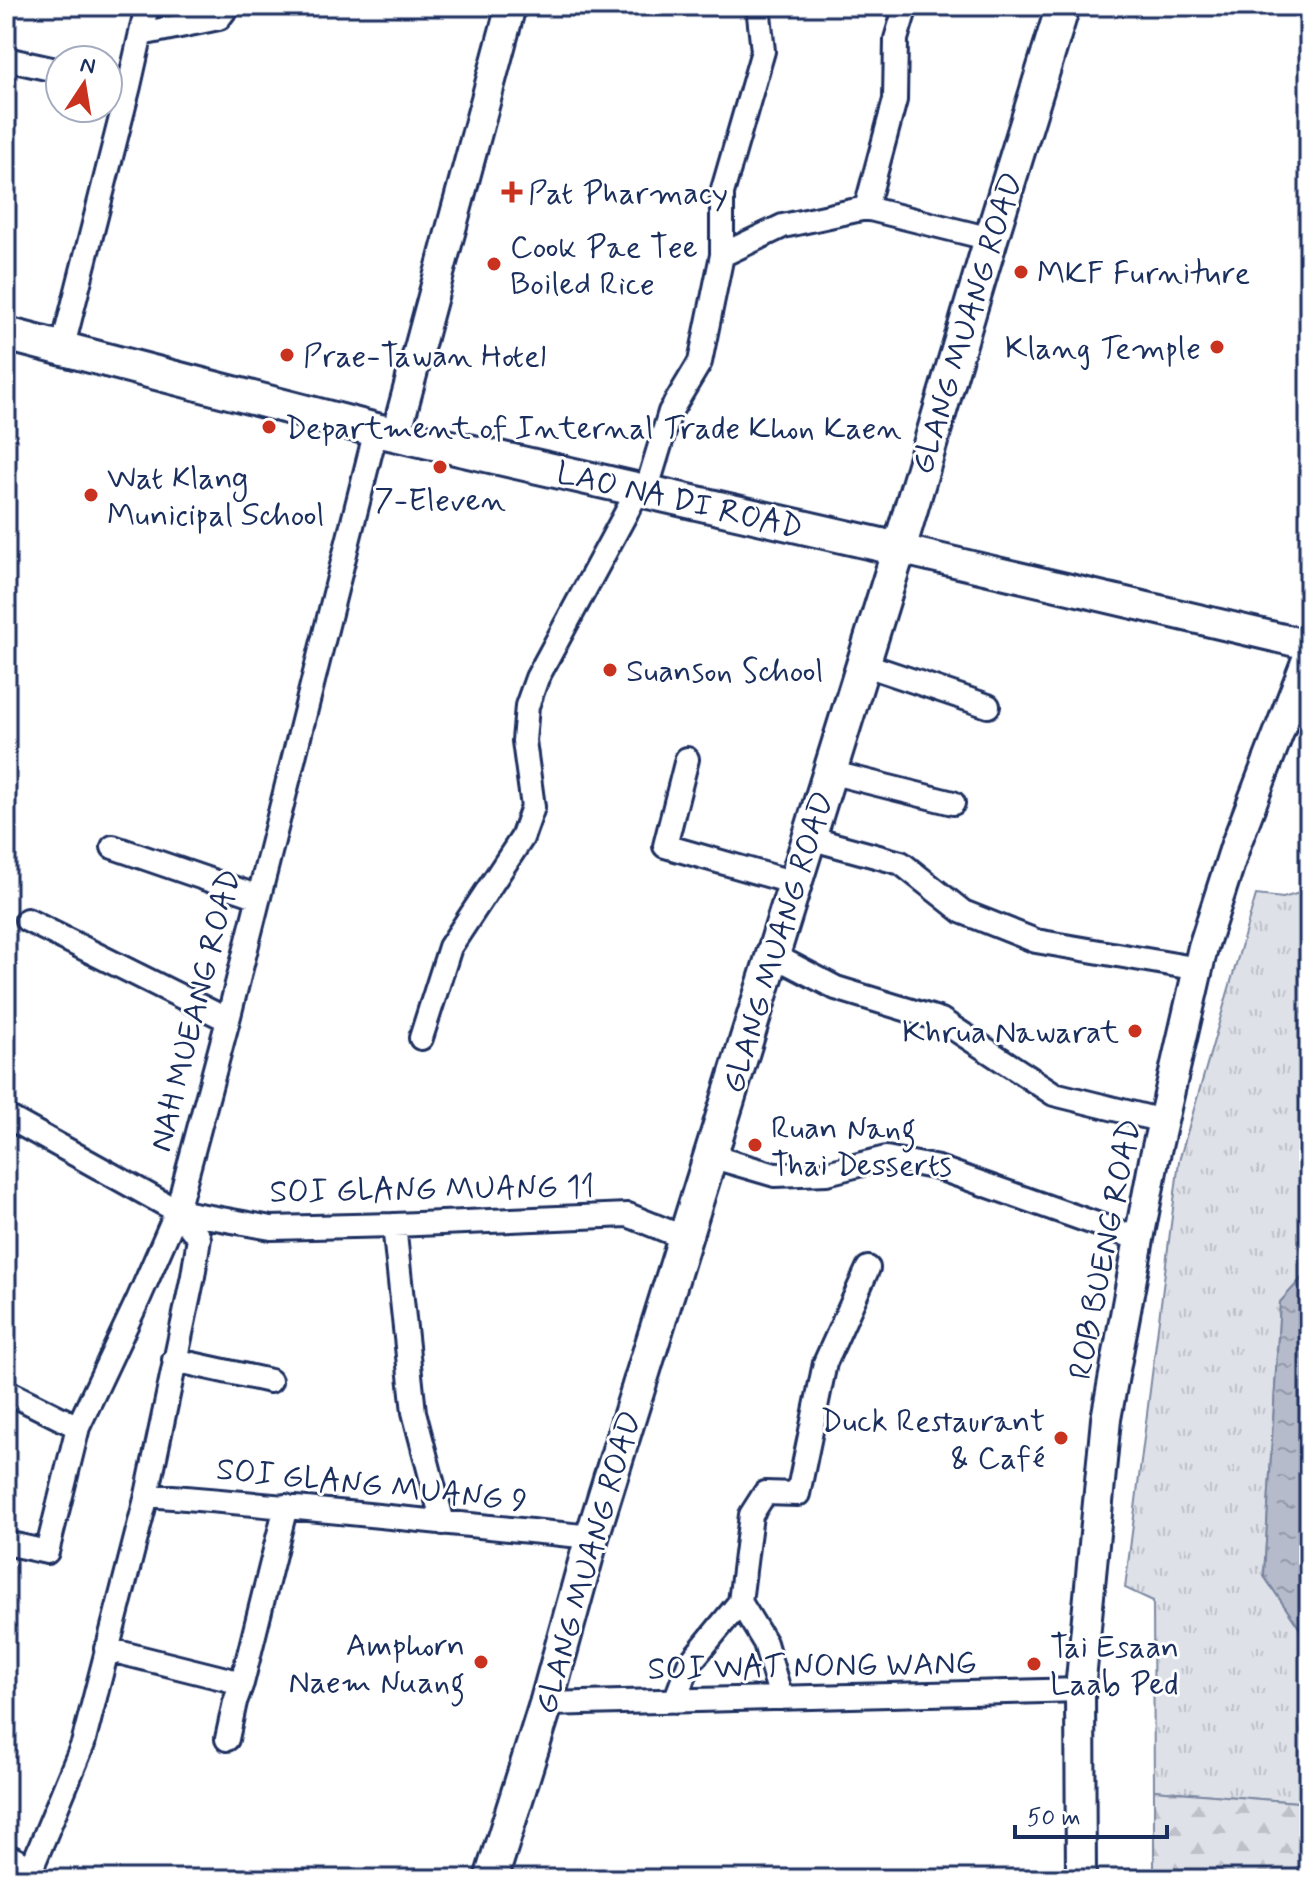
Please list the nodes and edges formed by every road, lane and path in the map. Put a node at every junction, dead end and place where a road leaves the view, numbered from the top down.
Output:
1 (147, 6) edge
2 (228, 6) edge
3 (511, 6) edge
4 (758, 6) edge
5 (906, 6) edge
6 (1063, 6) edge
7 (141, 34) junction
8 (6, 59) edge
9 (44, 67) edge
10 (124, 73) edge
11 (110, 124) edge
12 (866, 208) junction
13 (991, 239) junction
14 (722, 255) junction
15 (6, 334) edge
16 (62, 350) junction
17 (386, 432) junction
18 (642, 490) junction
19 (899, 549) junction
20 (1309, 645) edge
21 (1309, 654) edge
22 (863, 664) junction
23 (988, 706) dead end
24 (687, 759) dead end
25 (829, 772) junction
26 (953, 803) dead end
27 (809, 838) junction
28 (113, 847) dead end
29 (795, 883) junction
30 (259, 897) junction
31 (27, 920) dead end
32 (773, 955) junction
33 (1199, 969) junction
34 (228, 1020) junction
35 (421, 1038) dead end
36 (6, 1116) edge
37 (1163, 1121) junction
38 (710, 1156) junction
39 (177, 1211) junction
40 (394, 1225) junction
41 (685, 1238) junction
42 (1139, 1239) junction
43 (868, 1268) dead end
44 (174, 1360) junction
45 (270, 1381) dead end
46 (6, 1391) edge
47 (78, 1427) junction
48 (147, 1495) junction
49 (286, 1506) junction
50 (443, 1523) junction
51 (592, 1537) junction
52 (6, 1543) edge
53 (740, 1602) junction
54 (106, 1649) junction
55 (242, 1683) junction
56 (1080, 1690) junction
57 (781, 1698) junction
58 (675, 1701) junction
59 (546, 1704) junction
60 (227, 1739) dead end
61 (6, 1855) edge
62 (30, 1874) edge
63 (491, 1879) edge
64 (1081, 1879) edge

1 - 7 street
2 - 7 street
3 - 17 street, NAH MUEANG ROAD
4 - 14 street
5 - 12 street
6 - 13 main road, GLANG MUANG ROAD
7 - 10 street
8 - 9 street
11 - 16 street
12 - 13 street
12 - 14 street
13 - 19 main road, GLANG MUANG ROAD
14 - 18 street
15 - 16 main road, LAO NA DI ROAD
16 - 17 main road, LAO NA DI ROAD
17 - 18 main road, LAO NA DI ROAD
17 - 30 street, NAH MUEANG ROAD
18 - 19 main road, LAO NA DI ROAD
18 - 35 street
19 - 20 street, LAO NA DI ROAD
19 - 22 main road, GLANG MUANG ROAD
21 - 33 street, ROB BUENG ROAD
22 - 23 street
22 - 25 main road, GLANG MUANG ROAD
24 - 29 street
25 - 26 street
25 - 27 main road, GLANG MUANG ROAD
27 - 29 main road, GLANG MUANG ROAD
27 - 33 street
28 - 30 street
29 - 32 main road, GLANG MUANG ROAD
30 - 34 street, NAH MUEANG ROAD
31 - 34 street
32 - 37 street
32 - 38 main road, GLANG MUANG ROAD
33 - 37 street, ROB BUENG ROAD
34 - 39 street, NAH MUEANG ROAD
36 - 39 street
37 - 42 street, ROB BUENG ROAD
38 - 41 main road, GLANG MUANG ROAD
38 - 42 street
39 - 40 street, SOI GLANG MUANG 11
39 - 44 street
39 - 47 street, NAH MUEANG ROAD
40 - 41 street, SOI GLANG MUANG 11
40 - 50 street
41 - 51 main road, GLANG MUANG ROAD
42 - 56 street, ROB BUENG ROAD
43 - 53 street
44 - 45 street
44 - 48 street
46 - 47 street
47 - 52 street, NAH MUEANG ROAD
48 - 49 street, SOI GLANG MUANG 9
48 - 54 street
49 - 50 street, SOI GLANG MUANG 9
49 - 55 street
50 - 51 street, SOI GLANG MUANG 9
51 - 59 main road, GLANG MUANG ROAD
53 - 57 street
53 - 58 street
54 - 55 street
54 - 62 street
55 - 60 street
56 - 57 street, SOI WAT NONG WANG
56 - 64 street, ROB BUENG ROAD
57 - 58 street, SOI WAT NONG WANG
58 - 59 street, SOI WAT NONG WANG
59 - 63 main road, GLANG MUANG ROAD
61 - 62 street

